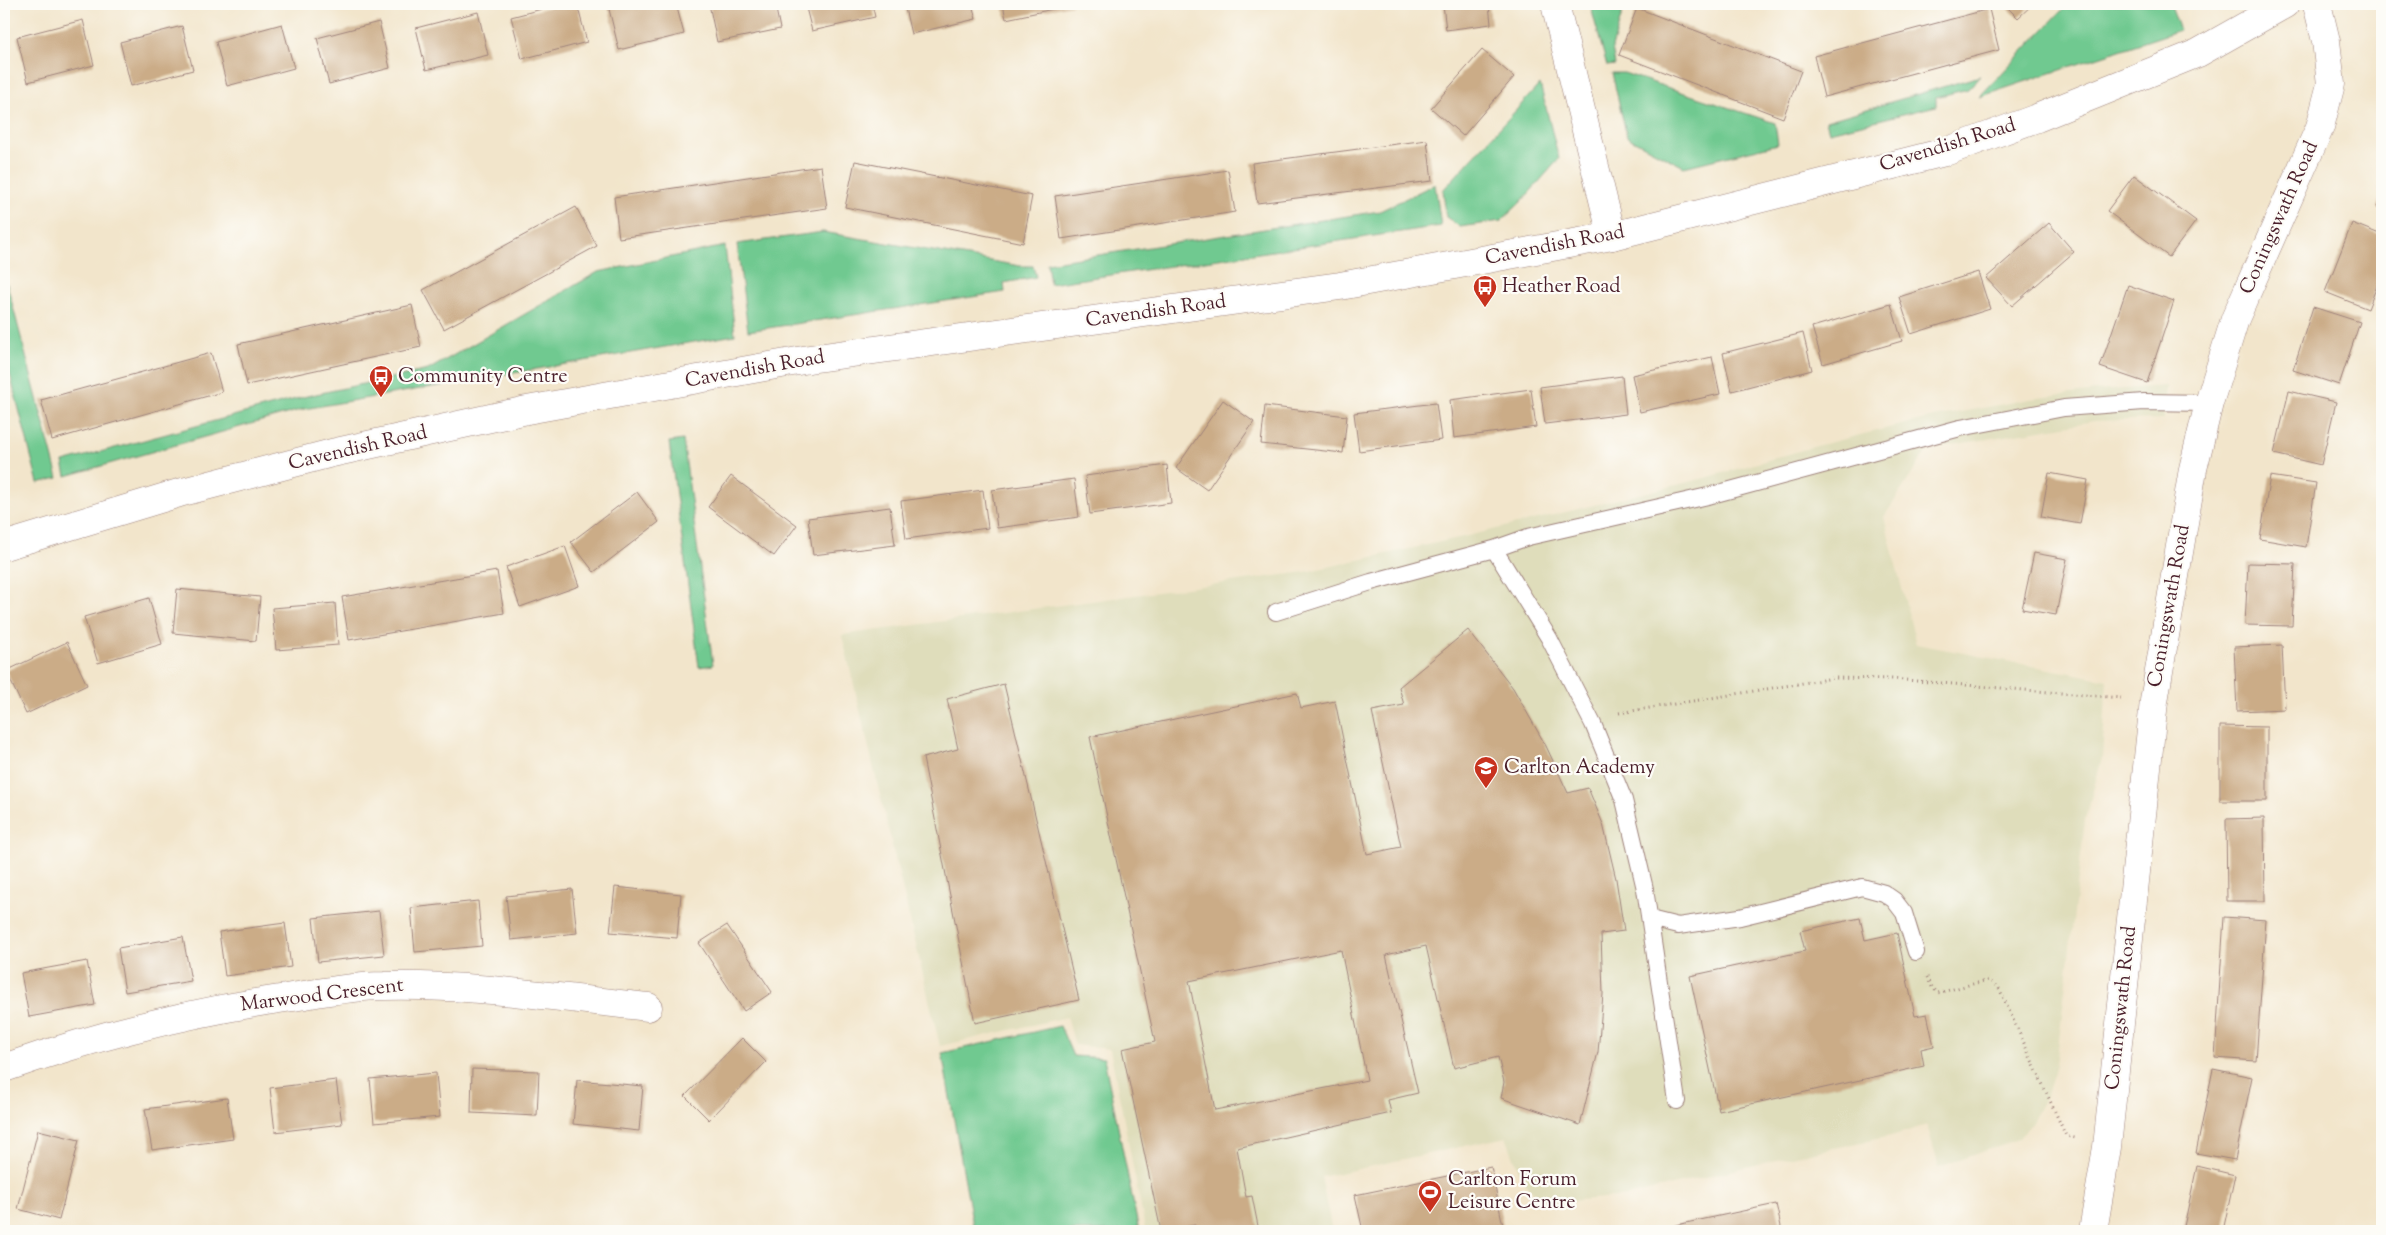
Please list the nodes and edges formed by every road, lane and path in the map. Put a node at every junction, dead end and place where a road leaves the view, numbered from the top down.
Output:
1 (1555, 4) edge
2 (2285, 4) edge
3 (2317, 4) edge
4 (1612, 236) junction
5 (2209, 403) junction
6 (4, 546) edge
7 (1494, 549) junction
8 (1276, 612) dead end
9 (2154, 701) junction
10 (1590, 718) junction
11 (1650, 919) junction
12 (1916, 952) joint
13 (648, 1007) dead end
14 (4, 1068) edge
15 (1677, 1100) dead end
16 (2107, 1147) junction
17 (2093, 1231) edge

1 - 4 street
2 - 4 street, Cavendish Road
3 - 5 street, Coningswath Road
4 - 6 street, Cavendish Road
5 - 7 lane
5 - 9 street, Coningswath Road
7 - 8 lane
7 - 10 lane
9 - 10 path
9 - 16 street, Coningswath Road
10 - 11 lane
11 - 12 lane
11 - 15 lane
12 - 16 path
13 - 14 street, Marwood Crescent
16 - 17 street, Coningswath Road

